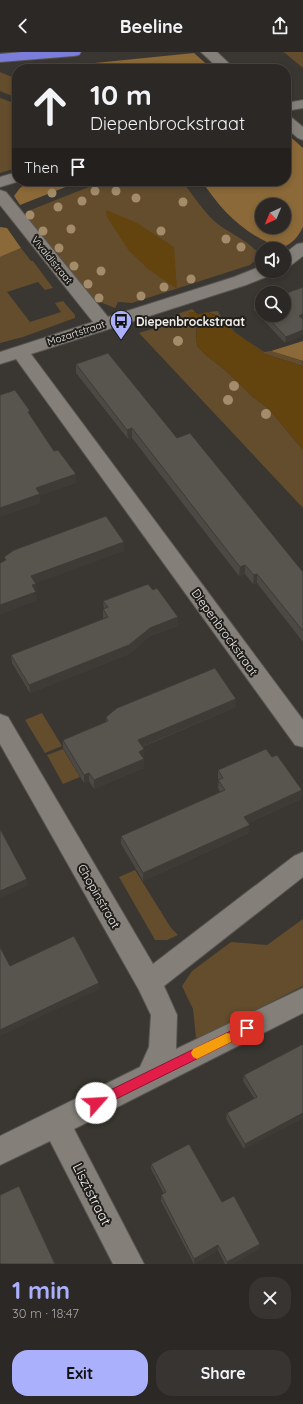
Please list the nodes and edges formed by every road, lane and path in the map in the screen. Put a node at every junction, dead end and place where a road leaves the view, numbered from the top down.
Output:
1 (74, 52) edge
2 (208, 52) edge
3 (0, 58) edge
4 (222, 64) edge
5 (303, 104) edge
6 (291, 106) edge
7 (291, 124) edge
8 (303, 135) edge
9 (12, 178) edge
10 (0, 182) edge
11 (0, 195) edge
12 (301, 252) edge
13 (291, 258) edge
14 (255, 275) edge
15 (104, 324) junction
16 (20, 351) junction
17 (0, 358) edge
18 (0, 723) edge
19 (303, 738) edge
20 (303, 863) edge
21 (149, 982) junction
22 (303, 1000) edge
23 (150, 1076) junction
24 (56, 1123) junction
25 (0, 1151) edge
26 (129, 1264) edge

1 - 3 highway
2 - 4 street
5 - 6 street
7 - 8 street
9 - 10 street
11 - 15 street, Vivaldistraat
12 - 13 street
14 - 15 street, Mozartstraat
15 - 16 street, Mozartstraat
16 - 17 street, Mozartstraat
16 - 19 street, Diepenbrockstraat
18 - 21 street, Chopinstraat
20 - 21 street
21 - 23 street, Chopinstraat
22 - 23 street
23 - 24 street
24 - 25 street
24 - 26 street, Lisztstraat

